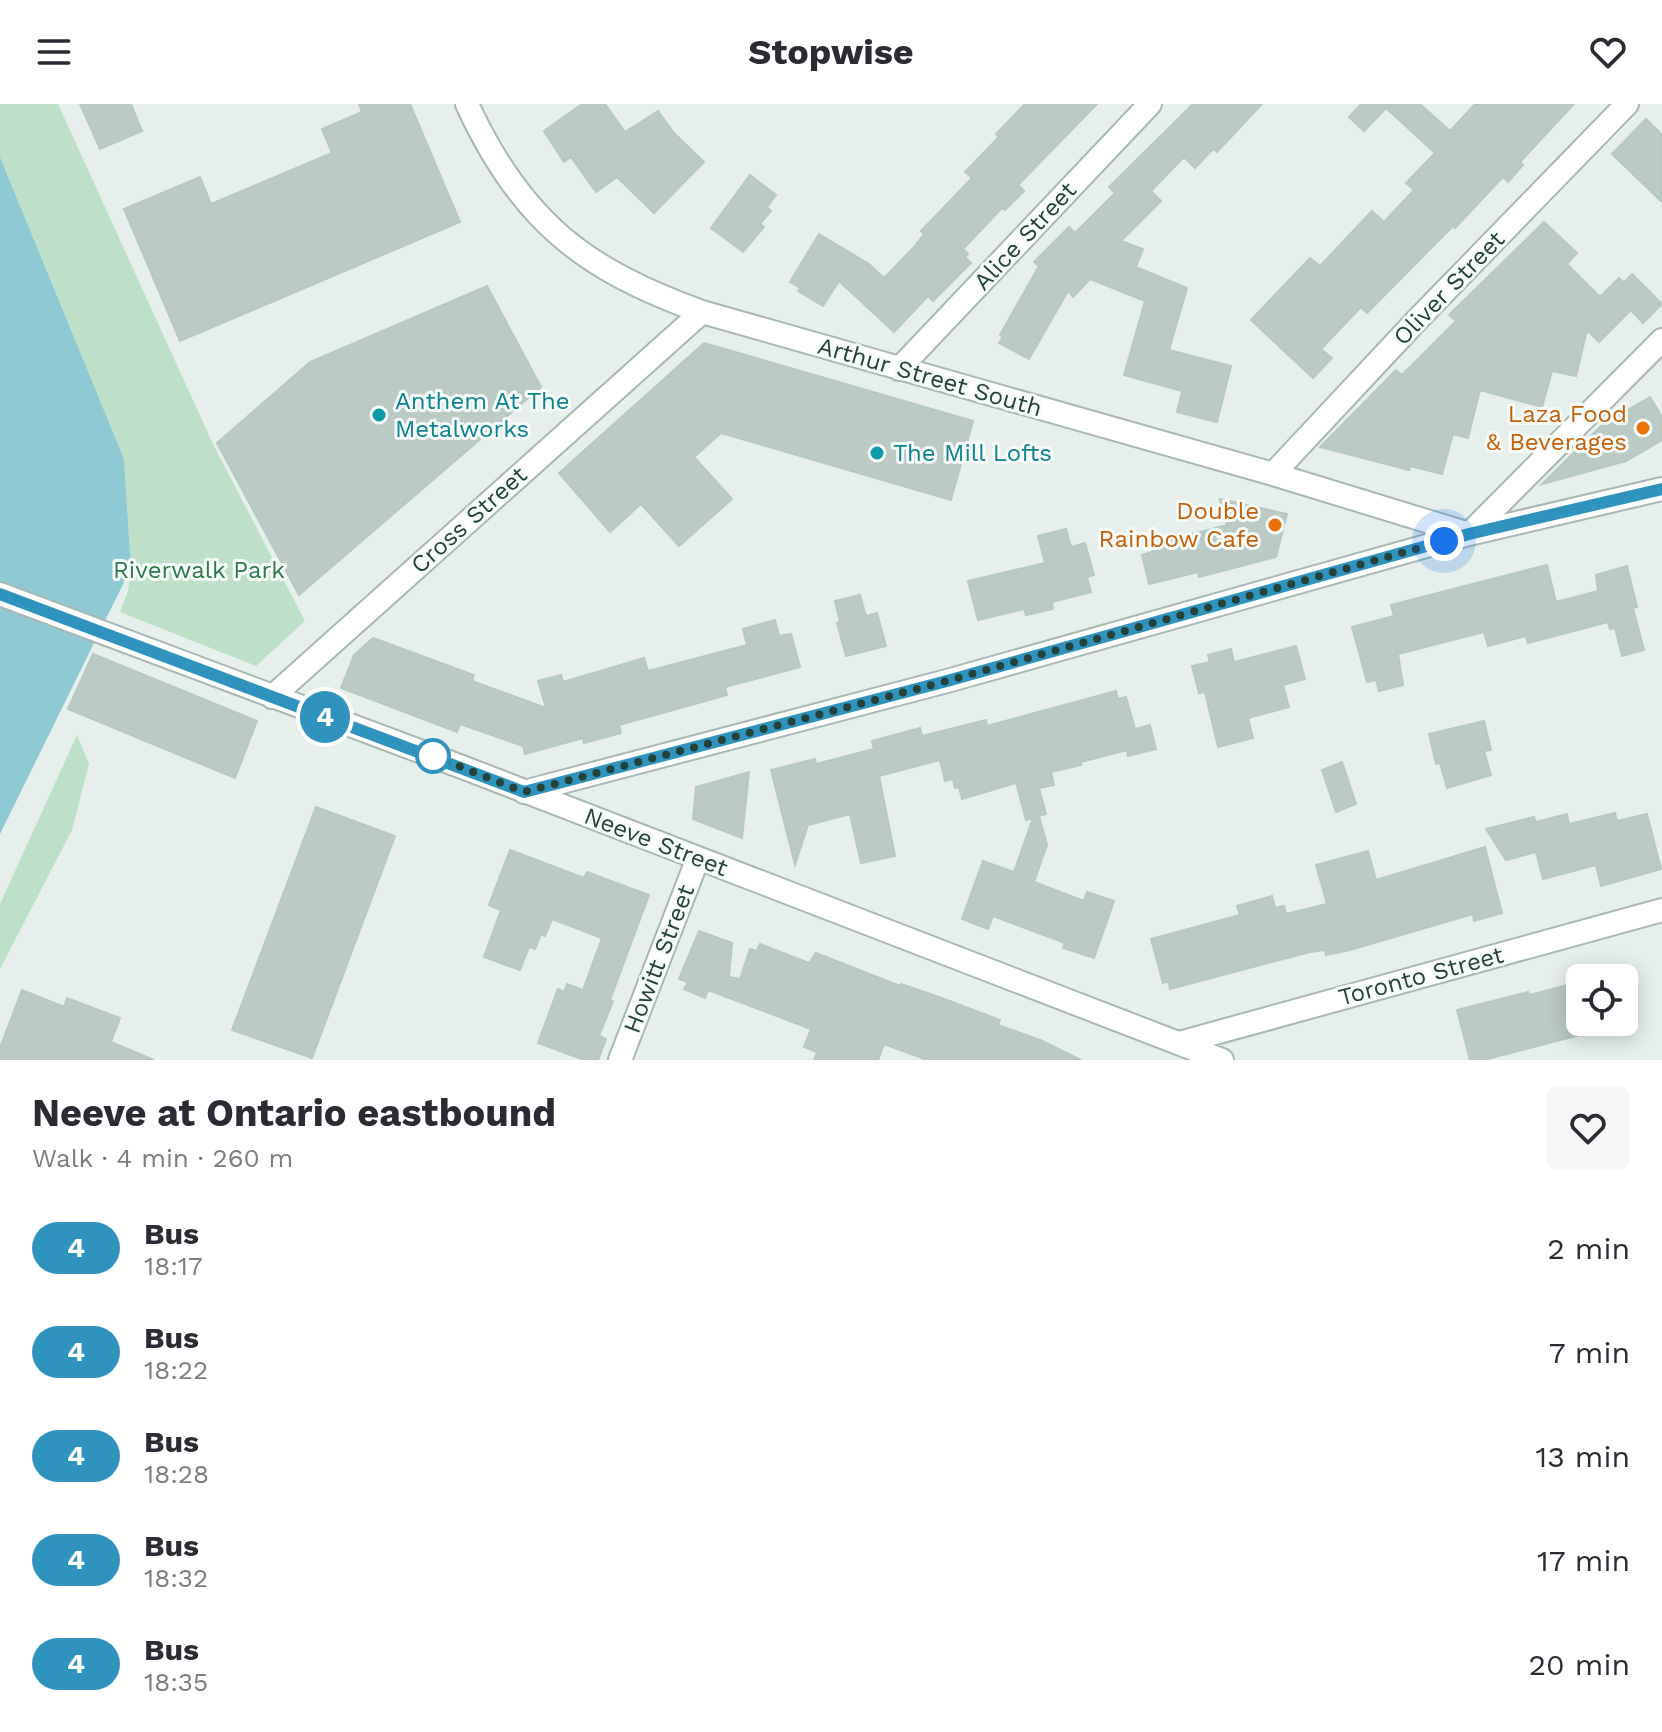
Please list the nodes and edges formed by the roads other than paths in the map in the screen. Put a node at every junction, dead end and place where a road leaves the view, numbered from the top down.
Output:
1 (467, 104) edge
2 (1150, 104) edge
3 (1627, 104) edge
4 (702, 312) junction
5 (1662, 340) edge
6 (899, 369) junction
7 (1273, 474) junction
8 (1662, 489) edge
9 (1469, 534) junction
10 (0, 594) edge
11 (272, 697) junction
12 (524, 792) junction
13 (698, 858) junction
14 (1662, 910) edge
15 (1179, 1043) junction
16 (620, 1060) edge
17 (1222, 1060) edge

1 - 4 street, Arthur Street South
2 - 6 street, Alice Street
3 - 7 street, Oliver Street
4 - 6 street, Arthur Street South
4 - 11 street, Cross Street
5 - 9 street
6 - 7 street, Arthur Street South
7 - 9 street, Arthur Street South
8 - 9 street
9 - 12 street
10 - 11 street, Neeve Street
11 - 12 street, Neeve Street
12 - 13 street, Neeve Street
13 - 15 street, Neeve Street
13 - 16 street, Howitt Street
14 - 15 street, Toronto Street
15 - 17 street, Neeve Street

